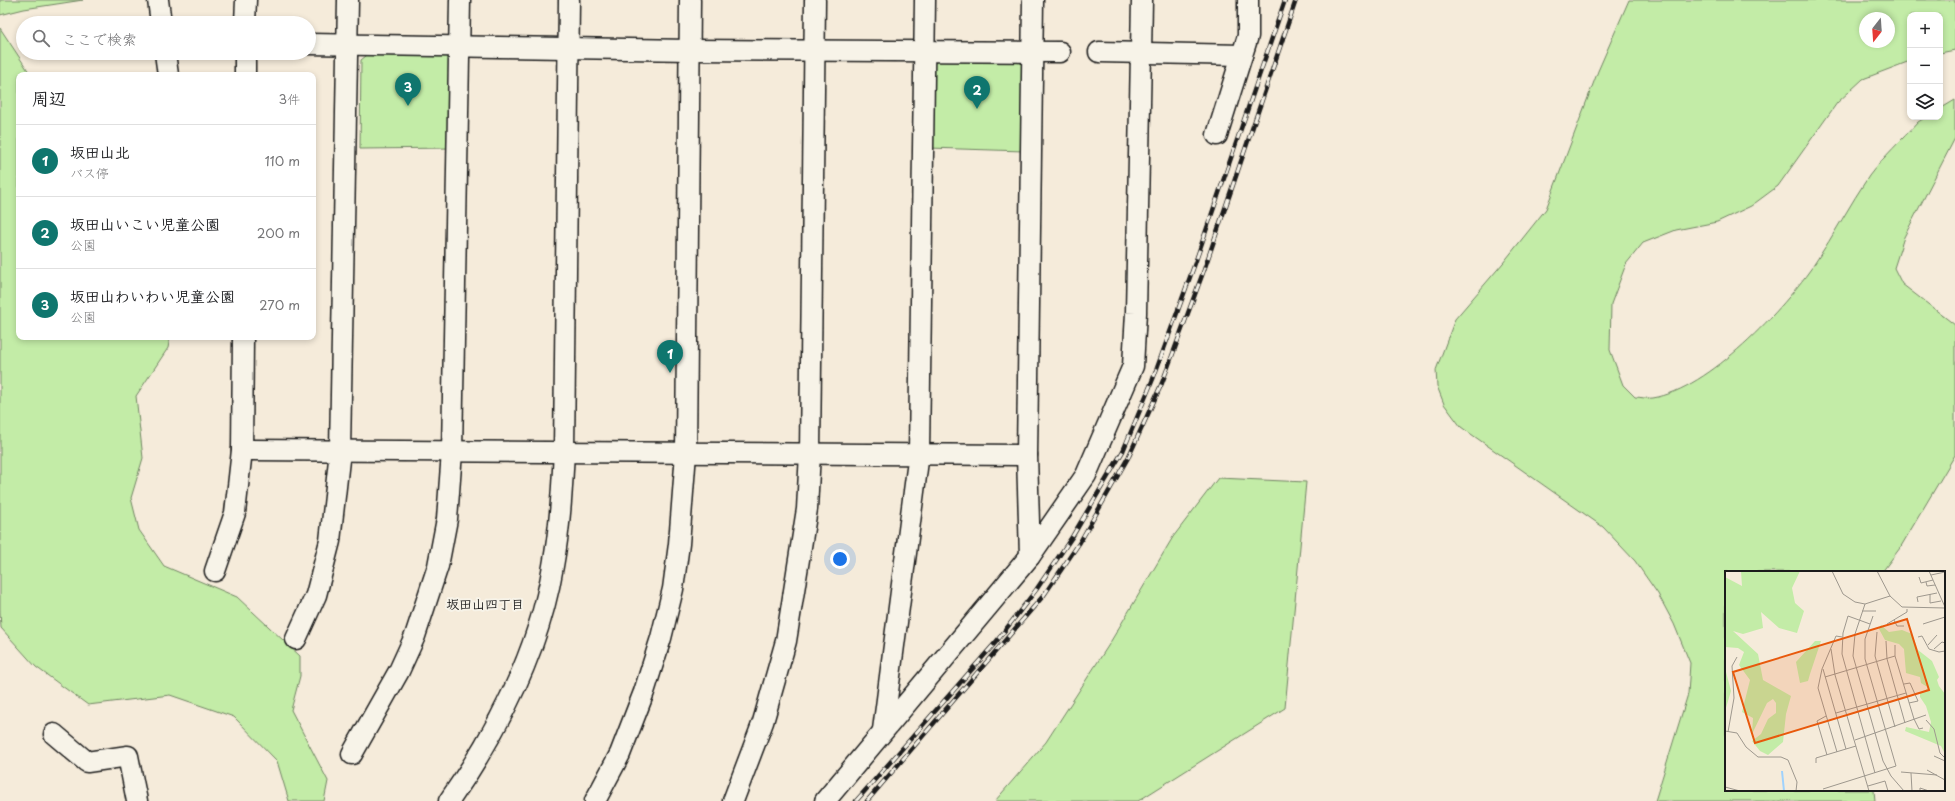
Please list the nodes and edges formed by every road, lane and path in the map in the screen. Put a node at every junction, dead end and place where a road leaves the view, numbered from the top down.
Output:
1 (158, 0) edge
2 (246, 0) edge
3 (348, 0) edge
4 (460, 0) edge
5 (569, 0) edge
6 (690, 0) edge
7 (815, 0) edge
8 (925, 0) edge
9 (1033, 0) edge
10 (1142, 0) edge
11 (1248, 0) edge
12 (160, 16) edge
13 (245, 16) edge
14 (316, 44) edge
15 (347, 44) junction
16 (459, 46) junction
17 (569, 48) junction
18 (690, 50) junction
19 (814, 50) junction
20 (924, 52) junction
21 (1032, 52) junction
22 (1060, 52) dead end
23 (1099, 52) dead end
24 (1142, 52) junction
25 (1242, 55) junction
26 (166, 60) edge
27 (245, 60) edge
28 (168, 72) edge
29 (245, 72) edge
30 (1217, 135) dead end
31 (243, 340) edge
32 (242, 450) junction
33 (340, 451) junction
34 (564, 451) junction
35 (452, 452) junction
36 (686, 453) junction
37 (810, 453) junction
38 (919, 453) junction
39 (1027, 455) junction
40 (1030, 556) junction
41 (215, 571) dead end
42 (296, 639) dead end
43 (883, 730) junction
44 (54, 734) dead end
45 (352, 754) dead end
46 (137, 801) edge
47 (449, 801) edge
48 (595, 801) edge
49 (733, 801) edge
50 (825, 801) edge

1 - 12 street
2 - 13 street
3 - 15 street
4 - 16 street
5 - 17 street
6 - 18 street
7 - 19 street
8 - 20 street
9 - 21 street
10 - 24 street
11 - 25 street
14 - 15 street
15 - 16 street
15 - 33 street
16 - 17 street
16 - 35 street
17 - 18 street
17 - 34 street
18 - 19 street
18 - 36 street
19 - 20 street
19 - 37 street
20 - 21 street
20 - 38 street
21 - 22 street
21 - 39 street
23 - 24 street
24 - 25 street
24 - 40 street
25 - 30 street
26 - 28 street
27 - 29 street
31 - 32 street
32 - 33 street
32 - 41 street
33 - 35 street
33 - 42 street
34 - 35 street
34 - 36 street
34 - 47 street
35 - 45 street
36 - 37 street
36 - 48 street
37 - 38 street
37 - 49 street
38 - 39 street
38 - 43 street
39 - 40 street
40 - 43 street
43 - 50 street
44 - 46 street

